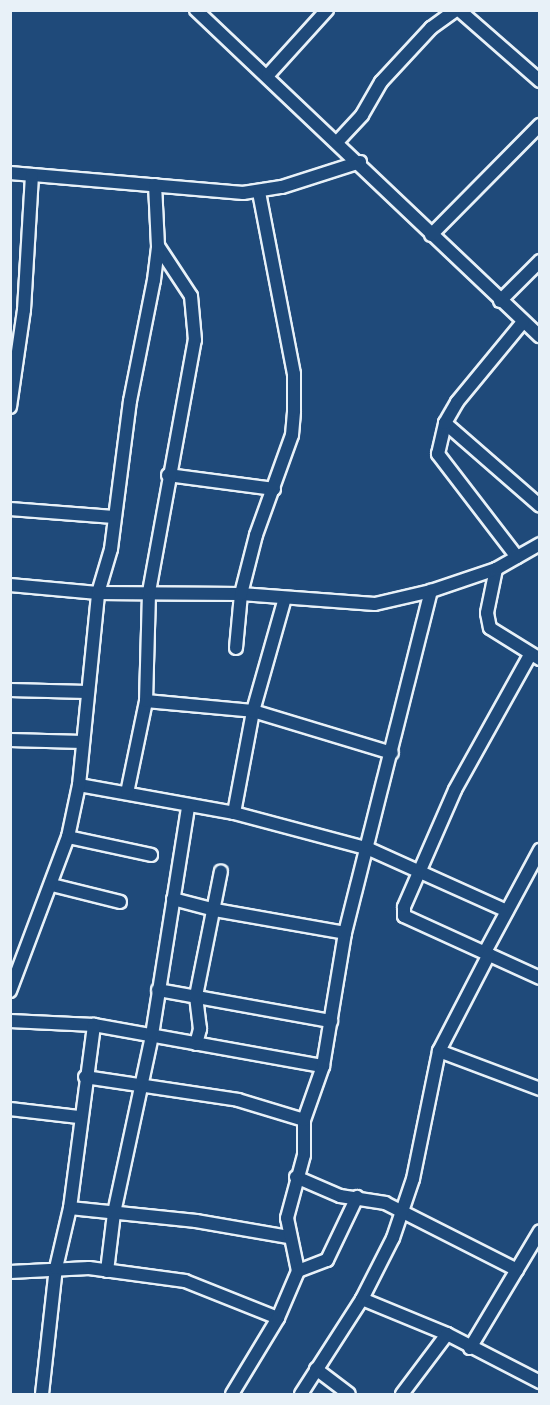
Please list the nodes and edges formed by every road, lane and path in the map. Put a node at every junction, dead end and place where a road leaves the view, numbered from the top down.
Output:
1 (196, 10) edge
2 (327, 10) edge
3 (457, 10) edge
4 (268, 75) junction
5 (540, 81) edge
6 (540, 125) edge
7 (338, 141) junction
8 (360, 162) junction
9 (10, 173) edge
10 (32, 175) junction
11 (155, 185) junction
12 (259, 192) junction
13 (431, 235) junction
14 (158, 246) junction
15 (540, 261) edge
16 (500, 301) junction
17 (523, 322) junction
18 (540, 336) edge
19 (10, 407) edge
20 (446, 423) junction
21 (168, 475) junction
22 (274, 489) junction
23 (540, 506) edge
24 (10, 509) edge
25 (114, 517) junction
26 (540, 544) edge
27 (517, 557) junction
28 (496, 569) junction
29 (10, 585) edge
30 (432, 591) junction
31 (150, 592) junction
32 (98, 593) junction
33 (241, 594) junction
34 (285, 598) junction
35 (236, 648) dead end
36 (535, 657) edge
37 (10, 690) edge
38 (87, 692) junction
39 (146, 701) junction
40 (252, 711) junction
41 (10, 740) edge
42 (83, 742) junction
43 (392, 753) junction
44 (79, 785) junction
45 (127, 793) junction
46 (188, 807) junction
47 (234, 813) junction
48 (68, 837) junction
49 (369, 849) junction
50 (540, 850) edge
51 (151, 855) dead end
52 (420, 869) junction
53 (220, 871) dead end
54 (52, 885) junction
55 (173, 899) junction
56 (120, 902) dead end
57 (215, 910) junction
58 (507, 911) junction
59 (345, 933) junction
60 (487, 953) junction
61 (16, 957) edge
62 (540, 978) edge
63 (158, 990) junction
64 (10, 991) edge
65 (196, 996) junction
66 (331, 1020) junction
67 (10, 1021) edge
68 (94, 1025) junction
69 (152, 1035) junction
70 (196, 1044) junction
71 (439, 1051) junction
72 (323, 1066) junction
73 (540, 1074) edge
74 (85, 1077) junction
75 (140, 1083) junction
76 (537, 1088) edge
77 (10, 1108) edge
78 (79, 1117) junction
79 (304, 1120) junction
80 (296, 1177) junction
81 (357, 1197) junction
82 (70, 1208) junction
83 (114, 1213) junction
84 (404, 1213) junction
85 (540, 1231) edge
86 (289, 1236) junction
87 (56, 1268) junction
88 (517, 1270) junction
89 (107, 1271) junction
90 (298, 1271) junction
91 (10, 1272) edge
92 (362, 1299) junction
93 (278, 1318) junction
94 (447, 1334) junction
95 (470, 1348) junction
96 (316, 1369) junction
97 (540, 1382) edge
98 (42, 1395) edge
99 (232, 1395) edge
100 (301, 1395) edge
101 (349, 1395) edge
102 (402, 1395) edge

1 - 4 street
2 - 4 street
3 - 5 street
3 - 7 street
4 - 7 street
6 - 13 street
7 - 8 street
8 - 12 street
8 - 13 street
9 - 10 street
10 - 11 street
10 - 19 street
11 - 12 street
11 - 14 street
12 - 22 street
13 - 16 street
14 - 21 street
14 - 25 street
15 - 16 street
16 - 17 street
17 - 18 street
17 - 20 street
20 - 23 street
20 - 27 street
21 - 22 street
21 - 31 street
22 - 33 street
24 - 25 street
25 - 32 street
26 - 27 street
27 - 28 street
28 - 30 street
28 - 36 street
29 - 32 street
30 - 34 street
30 - 43 street
31 - 32 street
31 - 33 street
31 - 39 street
32 - 38 street
33 - 34 street
33 - 35 street
34 - 40 street
36 - 52 street
37 - 38 street
38 - 42 street
39 - 40 street
39 - 45 street
40 - 43 street
40 - 47 street
41 - 42 street
42 - 44 street
43 - 49 street
44 - 45 street
44 - 48 street
45 - 46 street
46 - 47 street
46 - 55 street
47 - 49 street
48 - 51 street
48 - 54 street
49 - 52 street
49 - 59 street
50 - 58 street
52 - 58 street
52 - 60 street
53 - 57 street
54 - 56 street
54 - 61 street
55 - 57 street
55 - 63 street
57 - 59 street
57 - 65 street
58 - 60 street
59 - 66 street
60 - 62 street
60 - 71 street
61 - 64 street
63 - 65 street
63 - 69 street
65 - 66 street
65 - 70 street
66 - 72 street
67 - 68 street
68 - 69 street
68 - 74 street
69 - 70 street
69 - 75 street
70 - 72 street
71 - 76 street
71 - 84 street
72 - 79 street
73 - 76 street
74 - 75 street
74 - 78 street
75 - 79 street
75 - 83 street
77 - 78 street
78 - 82 street
79 - 80 street
80 - 81 street
80 - 86 street
81 - 84 street
81 - 90 street
82 - 83 street
82 - 87 street
83 - 86 street
83 - 89 street
84 - 88 street
84 - 92 street
85 - 88 street
86 - 90 street
87 - 89 street
87 - 91 street
87 - 98 street
88 - 95 street
89 - 93 street
90 - 93 street
92 - 94 street
92 - 96 street
93 - 99 street
94 - 95 street
94 - 102 street
95 - 97 street
96 - 100 street
96 - 101 street

